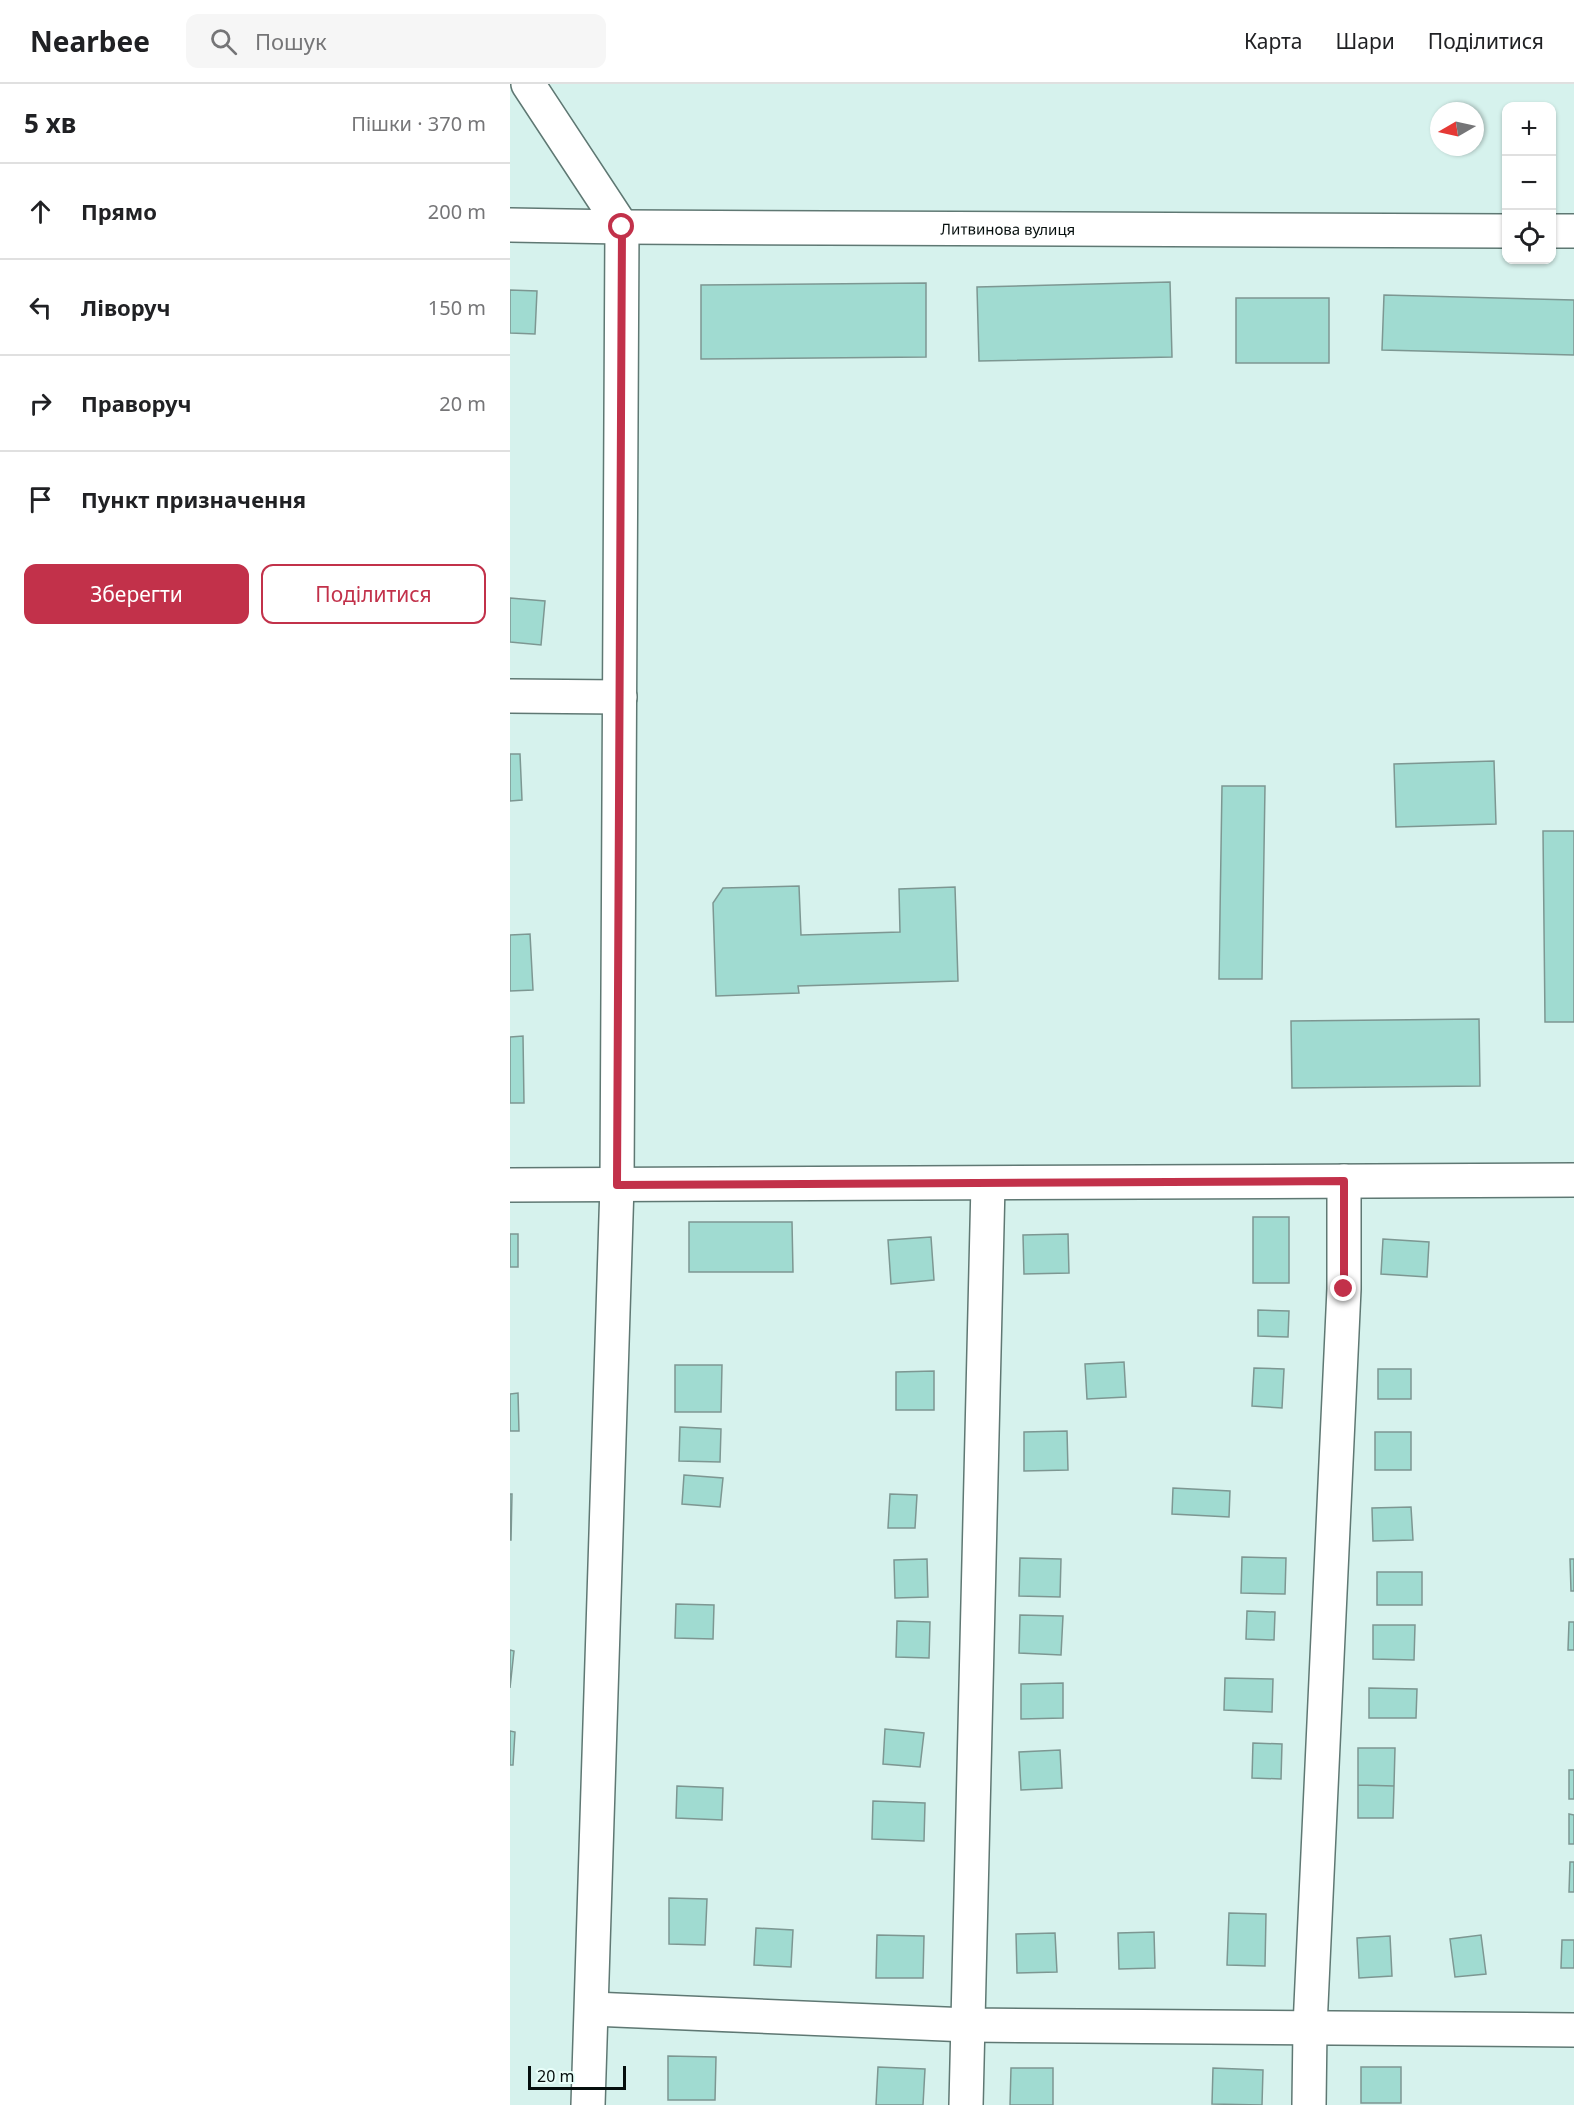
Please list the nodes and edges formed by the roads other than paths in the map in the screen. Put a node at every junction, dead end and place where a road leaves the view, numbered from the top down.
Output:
1 (528, 84) edge
2 (510, 225) edge
3 (622, 227) junction
4 (1502, 231) edge
5 (1556, 231) edge
6 (1574, 231) edge
7 (510, 696) edge
8 (620, 697) junction
9 (1574, 1180) edge
10 (1344, 1181) junction
11 (988, 1184) junction
12 (510, 1185) edge
13 (617, 1185) junction
14 (592, 2009) junction
15 (968, 2025) junction
16 (1310, 2027) junction
17 (1574, 2030) edge
18 (588, 2105) edge
19 (966, 2105) edge
20 (1309, 2105) edge

1 - 3 street
2 - 3 street, Литвинова вулиця
3 - 4 street, Литвинова вулиця
3 - 8 street
5 - 6 street
7 - 8 street
8 - 13 street
9 - 10 street
10 - 11 street
10 - 16 street
11 - 13 street
11 - 15 street
12 - 13 street
13 - 14 street
14 - 15 street
14 - 18 street
15 - 16 street
15 - 19 street
16 - 17 street
16 - 20 street

